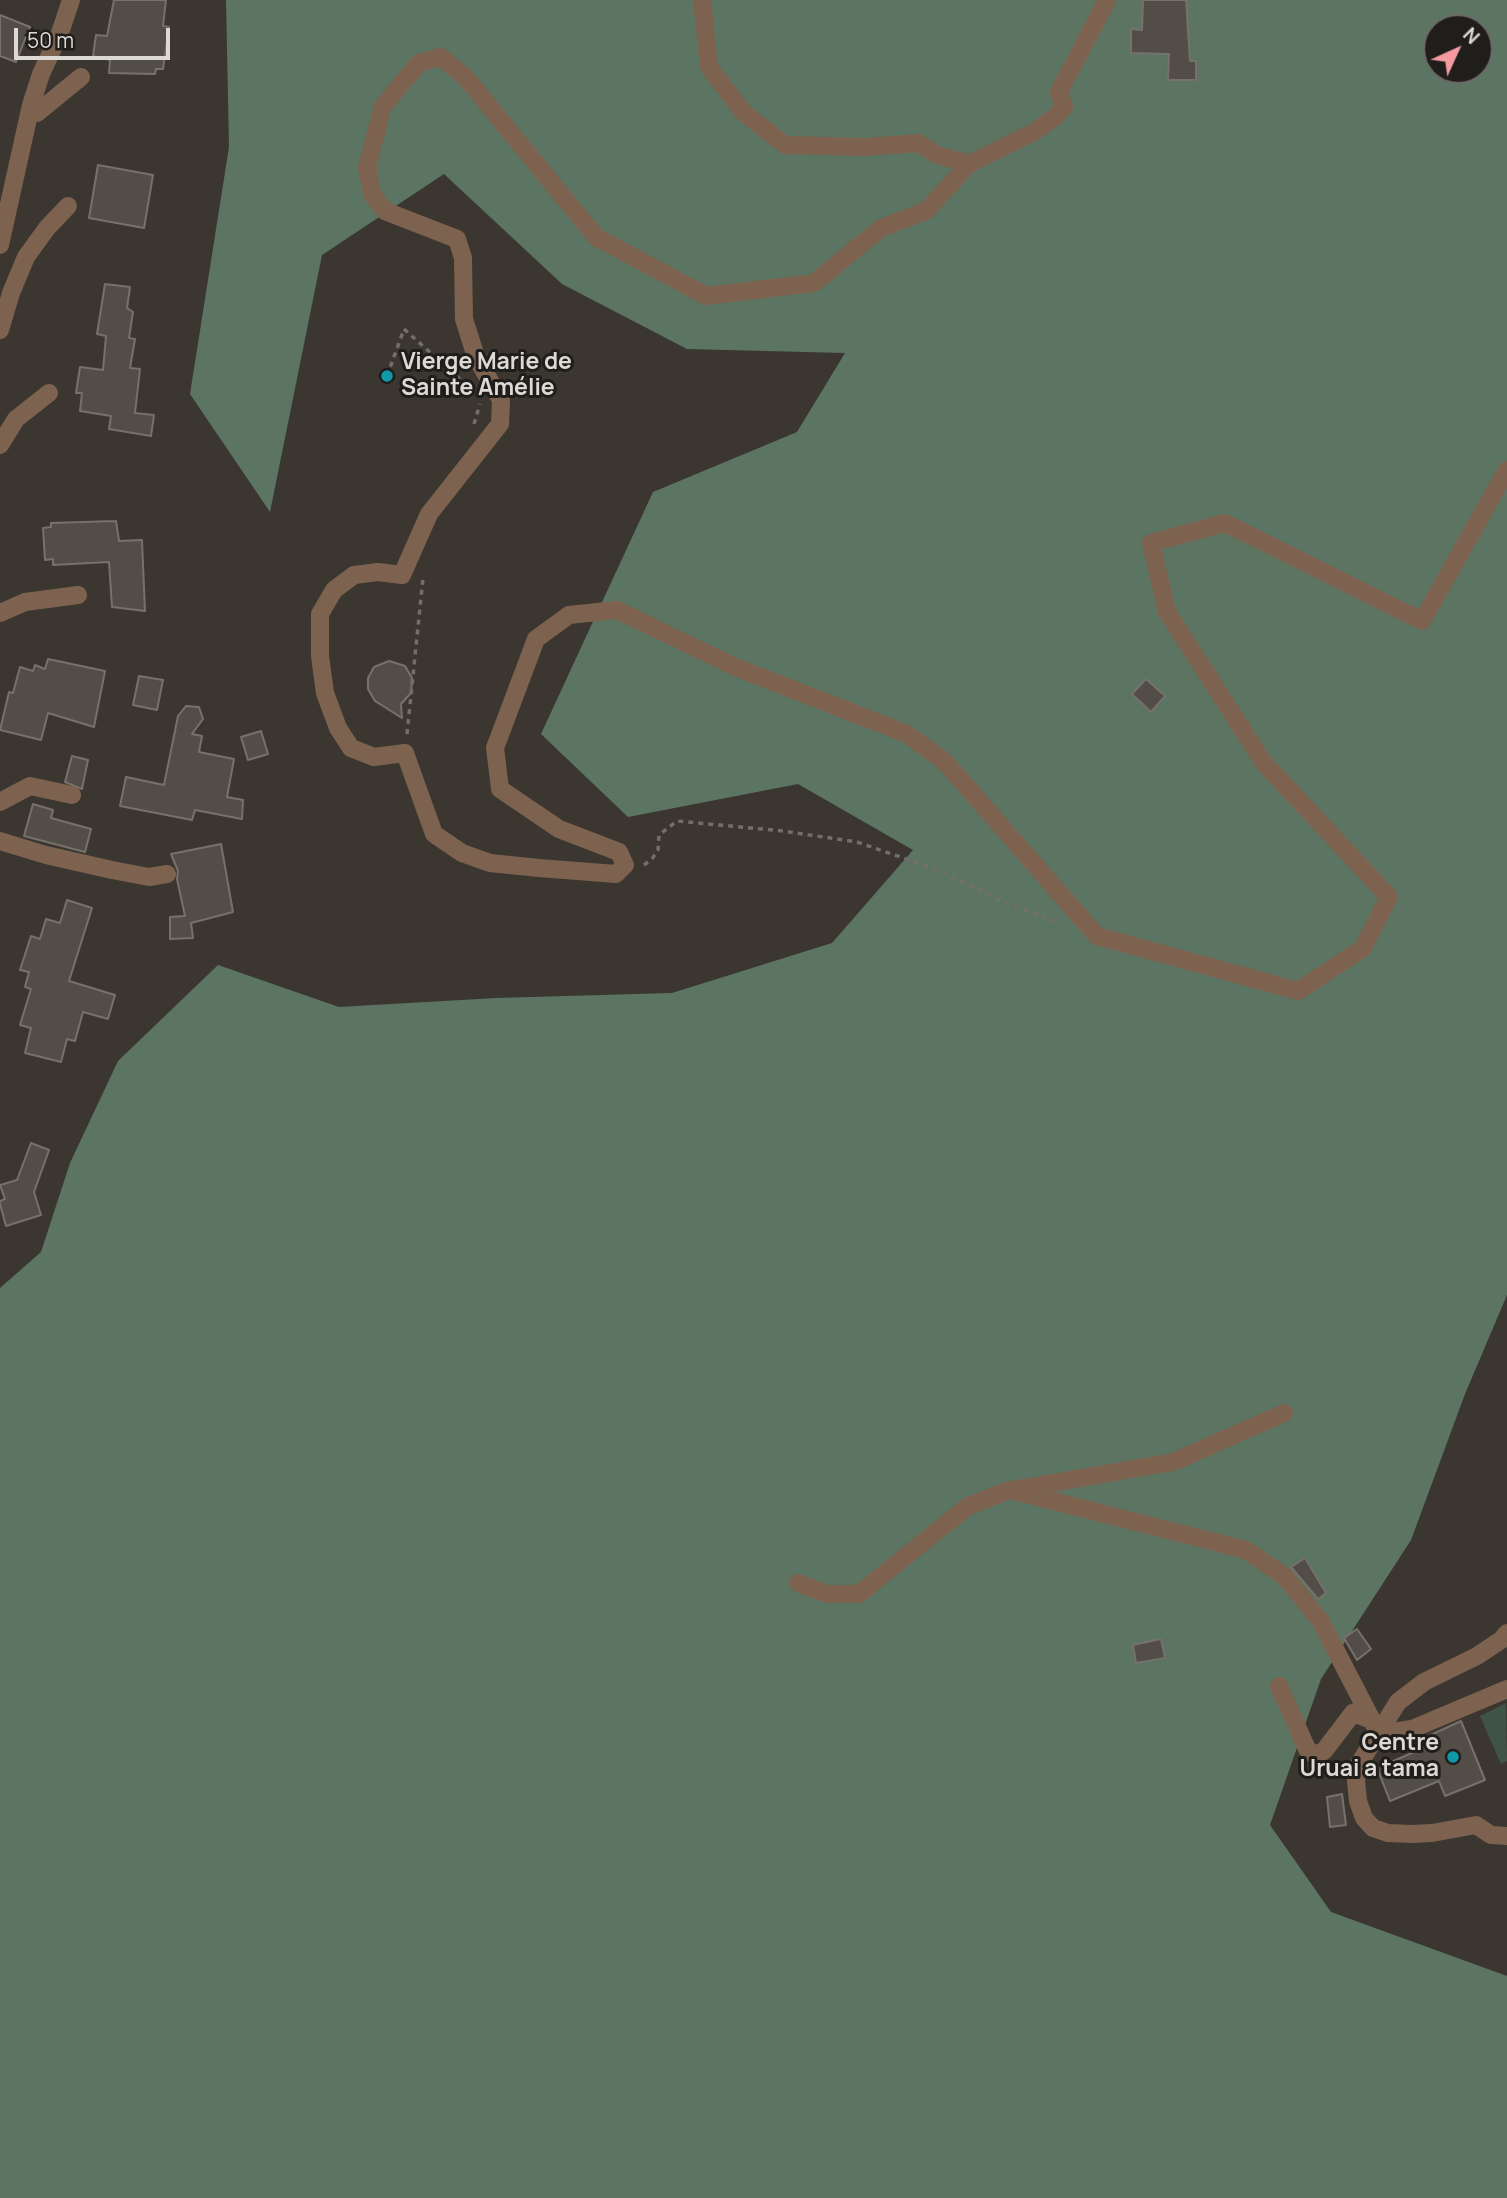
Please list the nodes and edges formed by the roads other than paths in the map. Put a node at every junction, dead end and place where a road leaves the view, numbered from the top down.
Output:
1 (71, 0) edge
2 (702, 0) edge
3 (1107, 0) edge
4 (81, 77) dead end
5 (29, 114) junction
6 (969, 164) junction
7 (68, 206) dead end
8 (0, 245) edge
9 (0, 330) edge
10 (49, 393) dead end
11 (0, 445) edge
12 (1507, 470) edge
13 (78, 595) dead end
14 (0, 613) edge
15 (72, 795) dead end
16 (0, 802) edge
17 (0, 841) edge
18 (167, 874) dead end
19 (1284, 1413) dead end
20 (1010, 1490) junction
21 (798, 1583) dead end
22 (1507, 1633) edge
23 (1279, 1686) dead end
24 (1507, 1689) edge
25 (1375, 1727) junction
26 (1507, 1836) edge

1 - 5 street
2 - 6 street
3 - 6 street
4 - 5 street
5 - 8 street
6 - 12 street
7 - 9 street
10 - 11 street
13 - 14 street
15 - 16 street
17 - 18 street
19 - 20 street
20 - 21 street
20 - 25 street
22 - 25 street
23 - 25 street
24 - 25 street
25 - 26 street

